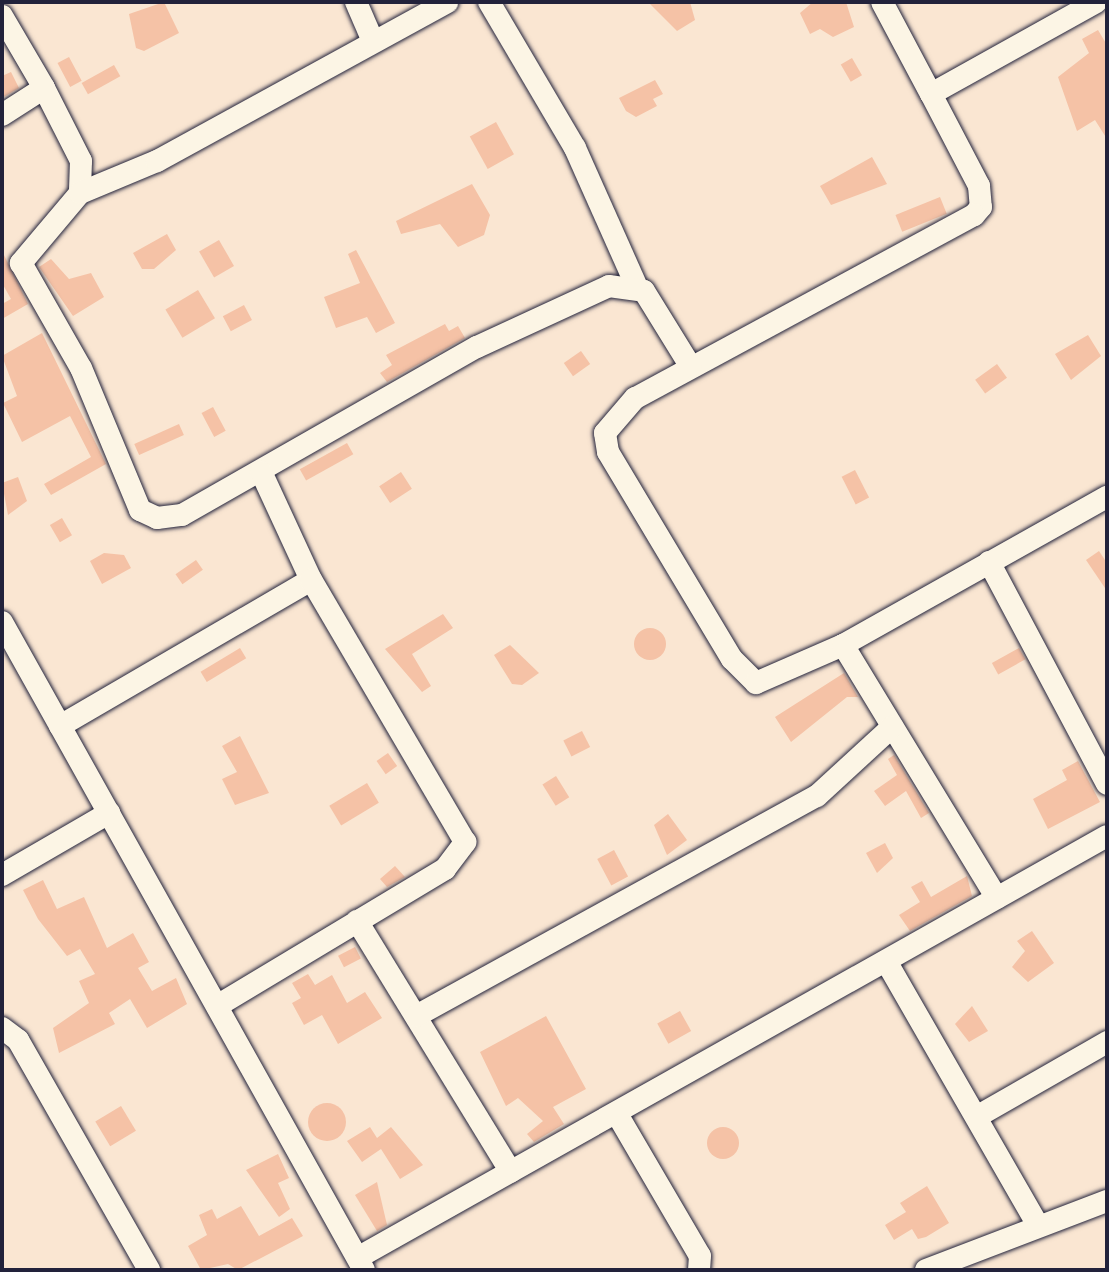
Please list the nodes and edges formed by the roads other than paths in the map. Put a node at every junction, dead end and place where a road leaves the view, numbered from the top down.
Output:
1 (356, 2) edge
2 (447, 2) edge
3 (489, 2) edge
4 (882, 2) edge
5 (1096, 2) edge
6 (2, 16) edge
7 (372, 39) junction
8 (44, 88) junction
9 (931, 94) junction
10 (2, 115) edge
11 (80, 193) junction
12 (636, 285) junction
13 (691, 367) junction
14 (261, 472) junction
15 (1107, 497) edge
16 (989, 562) junction
17 (311, 580) junction
18 (2, 622) edge
19 (843, 645) junction
20 (60, 726) junction
21 (892, 727) junction
22 (1107, 784) edge
23 (109, 813) junction
24 (1107, 836) edge
25 (2, 875) edge
26 (997, 898) junction
27 (357, 921) junction
28 (886, 961) junction
29 (217, 1006) junction
30 (416, 1016) junction
31 (2, 1028) edge
32 (1107, 1042) edge
33 (617, 1114) junction
34 (978, 1116) junction
35 (511, 1172) junction
36 (1107, 1201) edge
37 (1038, 1225) junction
38 (362, 1264) edge
39 (149, 1270) edge
40 (699, 1270) edge
41 (926, 1270) edge

1 - 7 street
2 - 7 street
3 - 12 street
4 - 9 street
5 - 9 street
6 - 8 street
7 - 11 street
8 - 10 street
8 - 11 street
9 - 13 street
11 - 14 street
12 - 13 street
12 - 14 street
13 - 19 street
14 - 17 street
15 - 16 street
16 - 19 street
16 - 22 street
17 - 20 street
17 - 27 street
18 - 20 street
19 - 21 street
20 - 23 street
21 - 26 street
21 - 30 street
23 - 25 street
23 - 29 street
24 - 26 street
26 - 28 street
27 - 29 street
27 - 30 street
28 - 33 street
28 - 34 street
29 - 38 street
30 - 35 street
31 - 39 street
32 - 34 street
33 - 35 street
33 - 40 street
34 - 37 street
35 - 38 street
36 - 37 street
37 - 41 street

